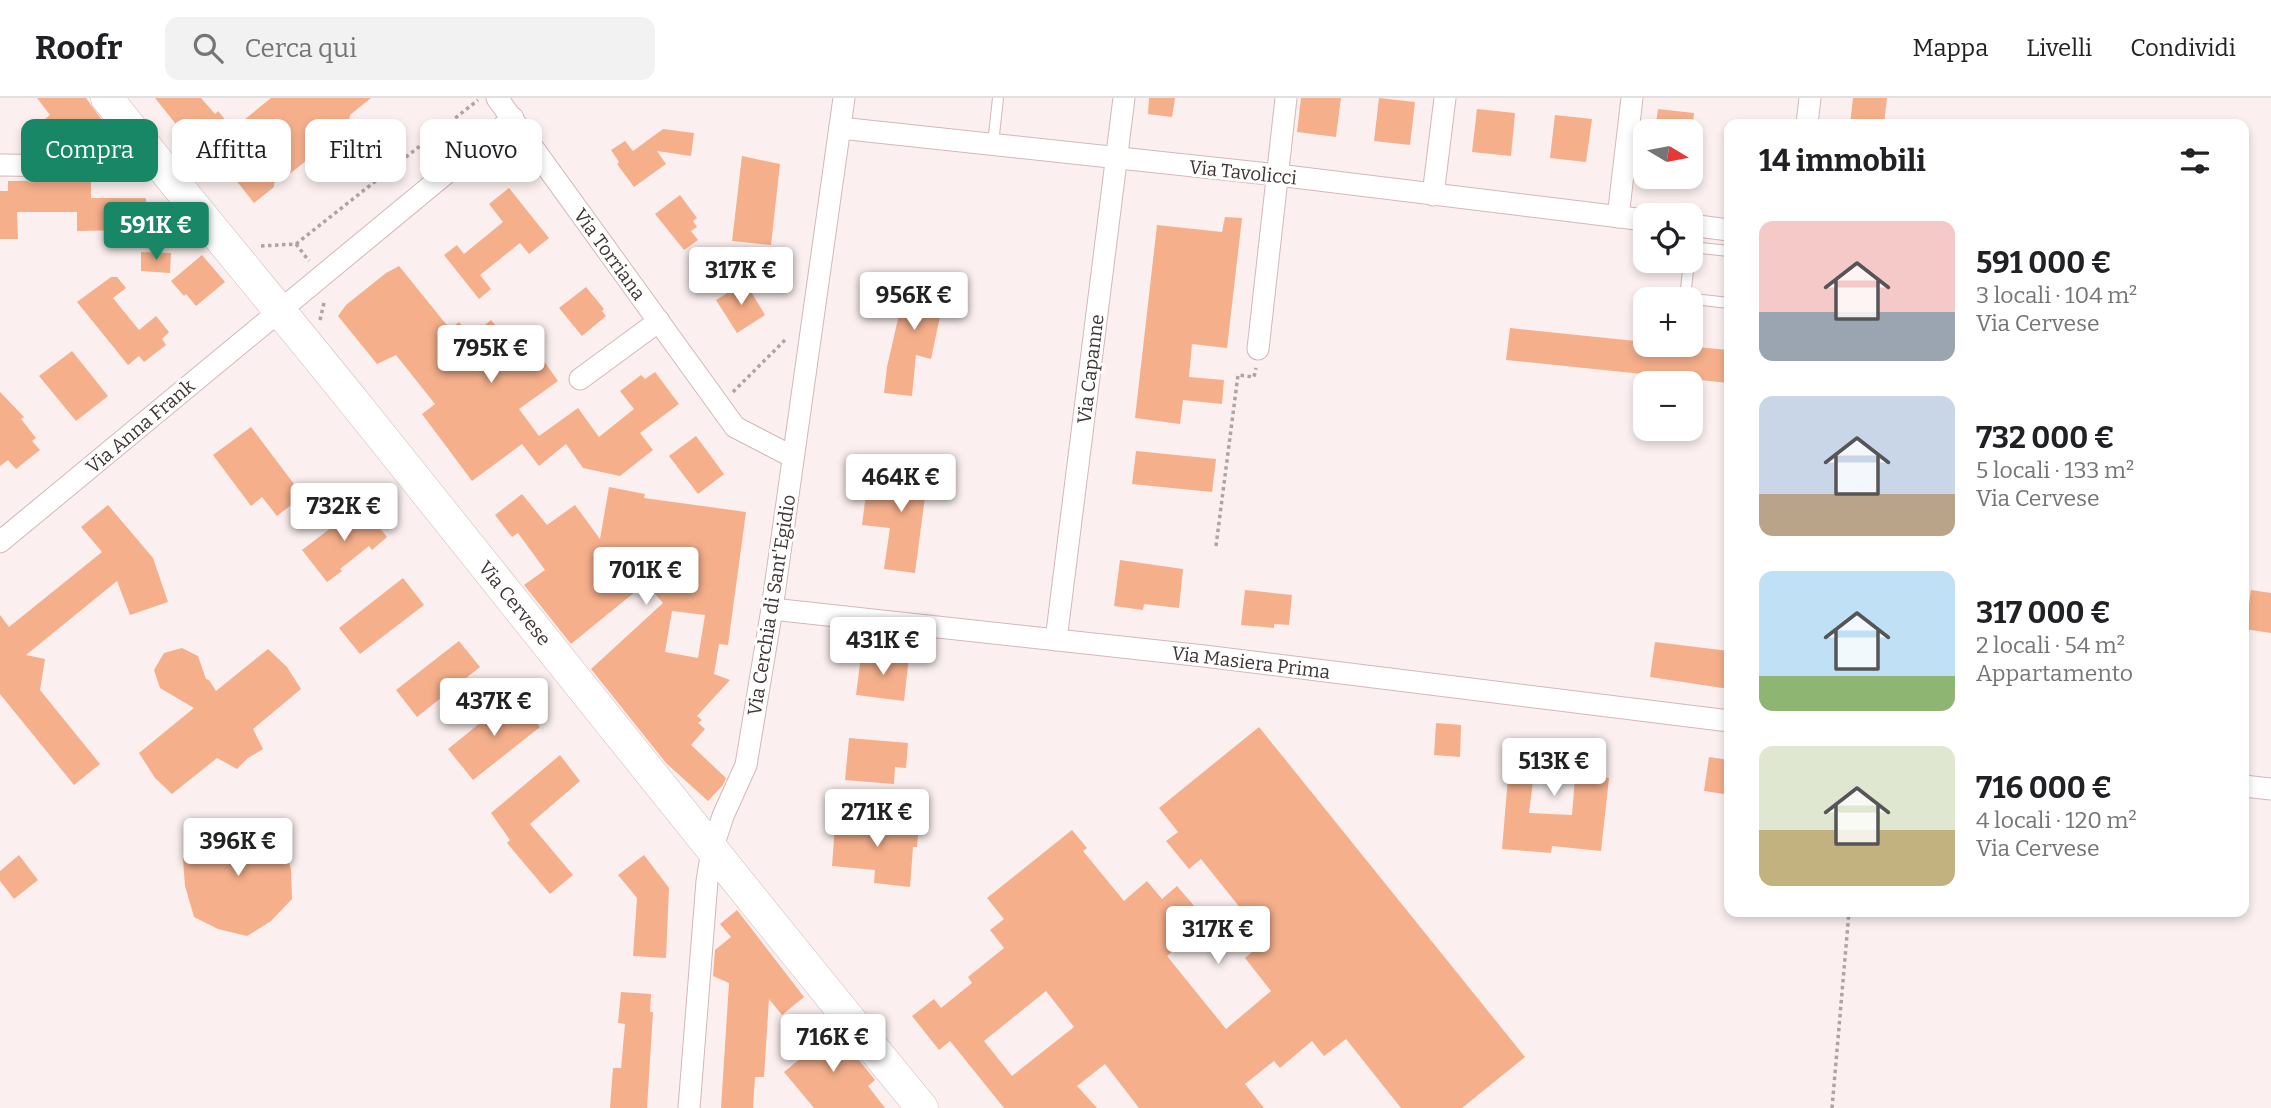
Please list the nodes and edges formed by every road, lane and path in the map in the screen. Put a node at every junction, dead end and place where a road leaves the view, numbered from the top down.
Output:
1 (107, 98) edge
2 (480, 98) edge
3 (497, 98) edge
4 (844, 98) edge
5 (998, 98) edge
6 (1124, 98) edge
7 (1286, 98) edge
8 (1444, 98) edge
9 (1632, 98) edge
10 (1810, 98) edge
11 (513, 118) junction
12 (1808, 119) edge
13 (840, 128) junction
14 (993, 144) junction
15 (1117, 158) junction
16 (0, 165) edge
17 (160, 167) junction
18 (1278, 175) junction
19 (1433, 195) junction
20 (1618, 217) junction
21 (1633, 219) edge
22 (1724, 231) edge
23 (1703, 234) edge
24 (1703, 241) edge
25 (296, 244) dead end
26 (1724, 249) edge
27 (1688, 273) edge
28 (1724, 302) edge
29 (281, 310) junction
30 (659, 321) junction
31 (792, 334) dead end
32 (1258, 349) joint
33 (580, 379) dead end
34 (719, 405) junction
35 (793, 457) junction
36 (0, 542) edge
37 (1216, 546) dead end
38 (772, 609) junction
39 (1056, 640) junction
40 (1724, 720) edge
41 (2249, 787) edge
42 (2271, 789) edge
43 (712, 850) junction
44 (1849, 917) edge
45 (688, 1108) edge
46 (922, 1108) edge
47 (1832, 1108) edge

1 - 17 main road, Via Cervese
2 - 25 path
3 - 11 street, Via Torriana
4 - 13 street, Via Cerchia di Sant'Egidio
5 - 14 lane
6 - 15 street, Via Capanne
7 - 18 street
8 - 19 street
9 - 20 street
10 - 12 street
11 - 29 street, Via Anna Frank
11 - 30 street, Via Torriana
13 - 14 street, Via Tavolicci
13 - 35 street, Via Cerchia di Sant'Egidio
14 - 15 street, Via Tavolicci
15 - 18 street, Via Tavolicci
15 - 39 street, Via Capanne
16 - 17 street
17 - 29 main road, Via Cervese
18 - 19 street, Via Tavolicci
18 - 32 street
19 - 20 street, Via Tavolicci
20 - 21 street, Via Tavolicci
22 - 23 street
24 - 26 lane
27 - 28 lane
29 - 36 street, Via Anna Frank
29 - 43 main road, Via Cervese
30 - 33 street
30 - 34 street, Via Torriana
31 - 34 path
32 - 37 path
34 - 35 street, Via Torriana
35 - 38 street, Via Cerchia di Sant'Egidio
38 - 39 street, Via Masiera Prima
38 - 43 street, Via Cerchia di Sant'Egidio
39 - 40 street, Via Masiera Prima
41 - 42 street
43 - 45 street, Via Cerchia di Sant'Egidio
43 - 46 main road, Via Cervese
44 - 47 path

